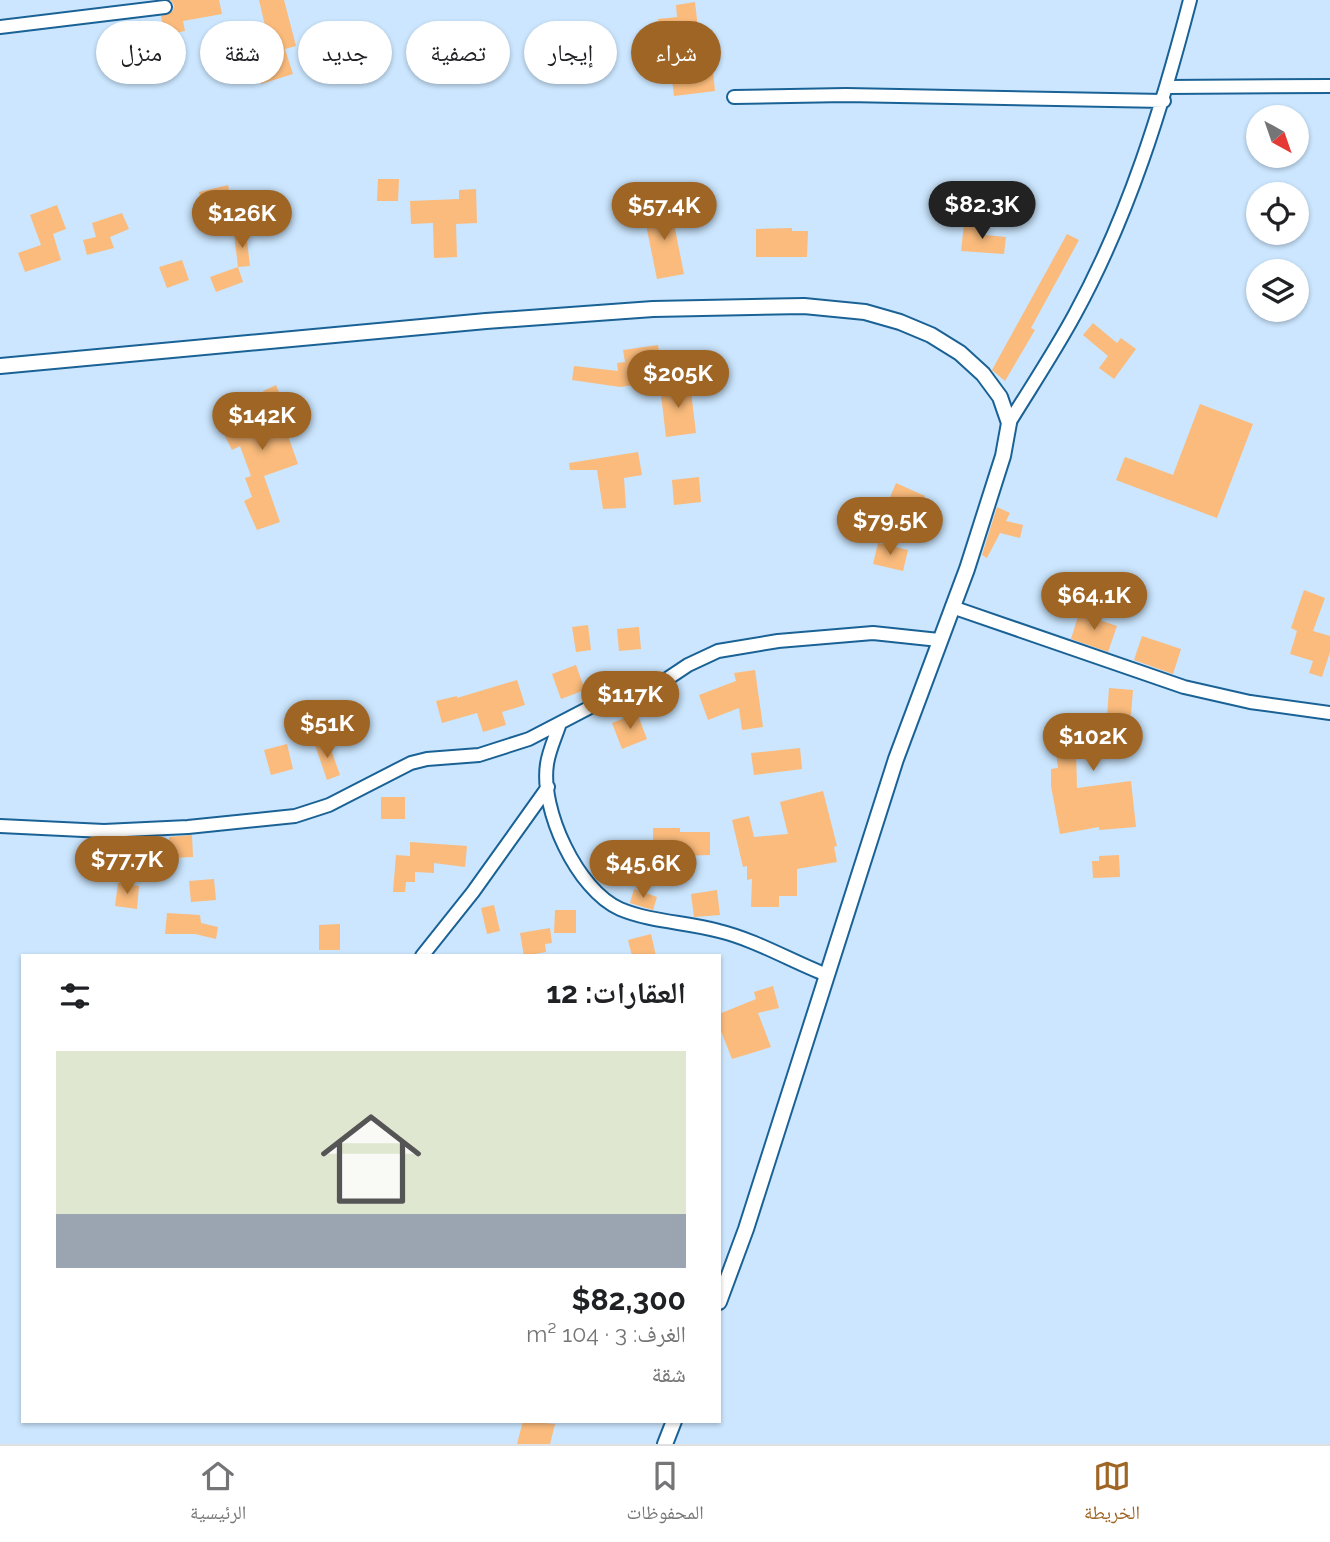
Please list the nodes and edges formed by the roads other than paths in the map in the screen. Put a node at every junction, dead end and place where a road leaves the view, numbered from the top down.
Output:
1 (1190, 0) edge
2 (165, 7) dead end
3 (0, 27) edge
4 (1330, 86) edge
5 (1167, 87) junction
6 (734, 97) dead end
7 (1164, 101) junction
8 (0, 366) edge
9 (1009, 423) junction
10 (952, 607) junction
11 (939, 640) junction
12 (1330, 713) edge
13 (560, 723) junction
14 (548, 787) junction
15 (0, 826) edge
16 (424, 954) edge
17 (827, 975) junction
18 (721, 1297) edge
19 (673, 1423) edge
20 (665, 1444) edge

1 - 5 street
2 - 3 street
4 - 5 street
5 - 7 street
6 - 7 street
7 - 9 street
8 - 9 street
9 - 10 street
10 - 11 street
10 - 12 street
11 - 13 street
11 - 17 street
13 - 14 street
13 - 15 street
14 - 16 street
14 - 17 street
17 - 18 street
19 - 20 street

